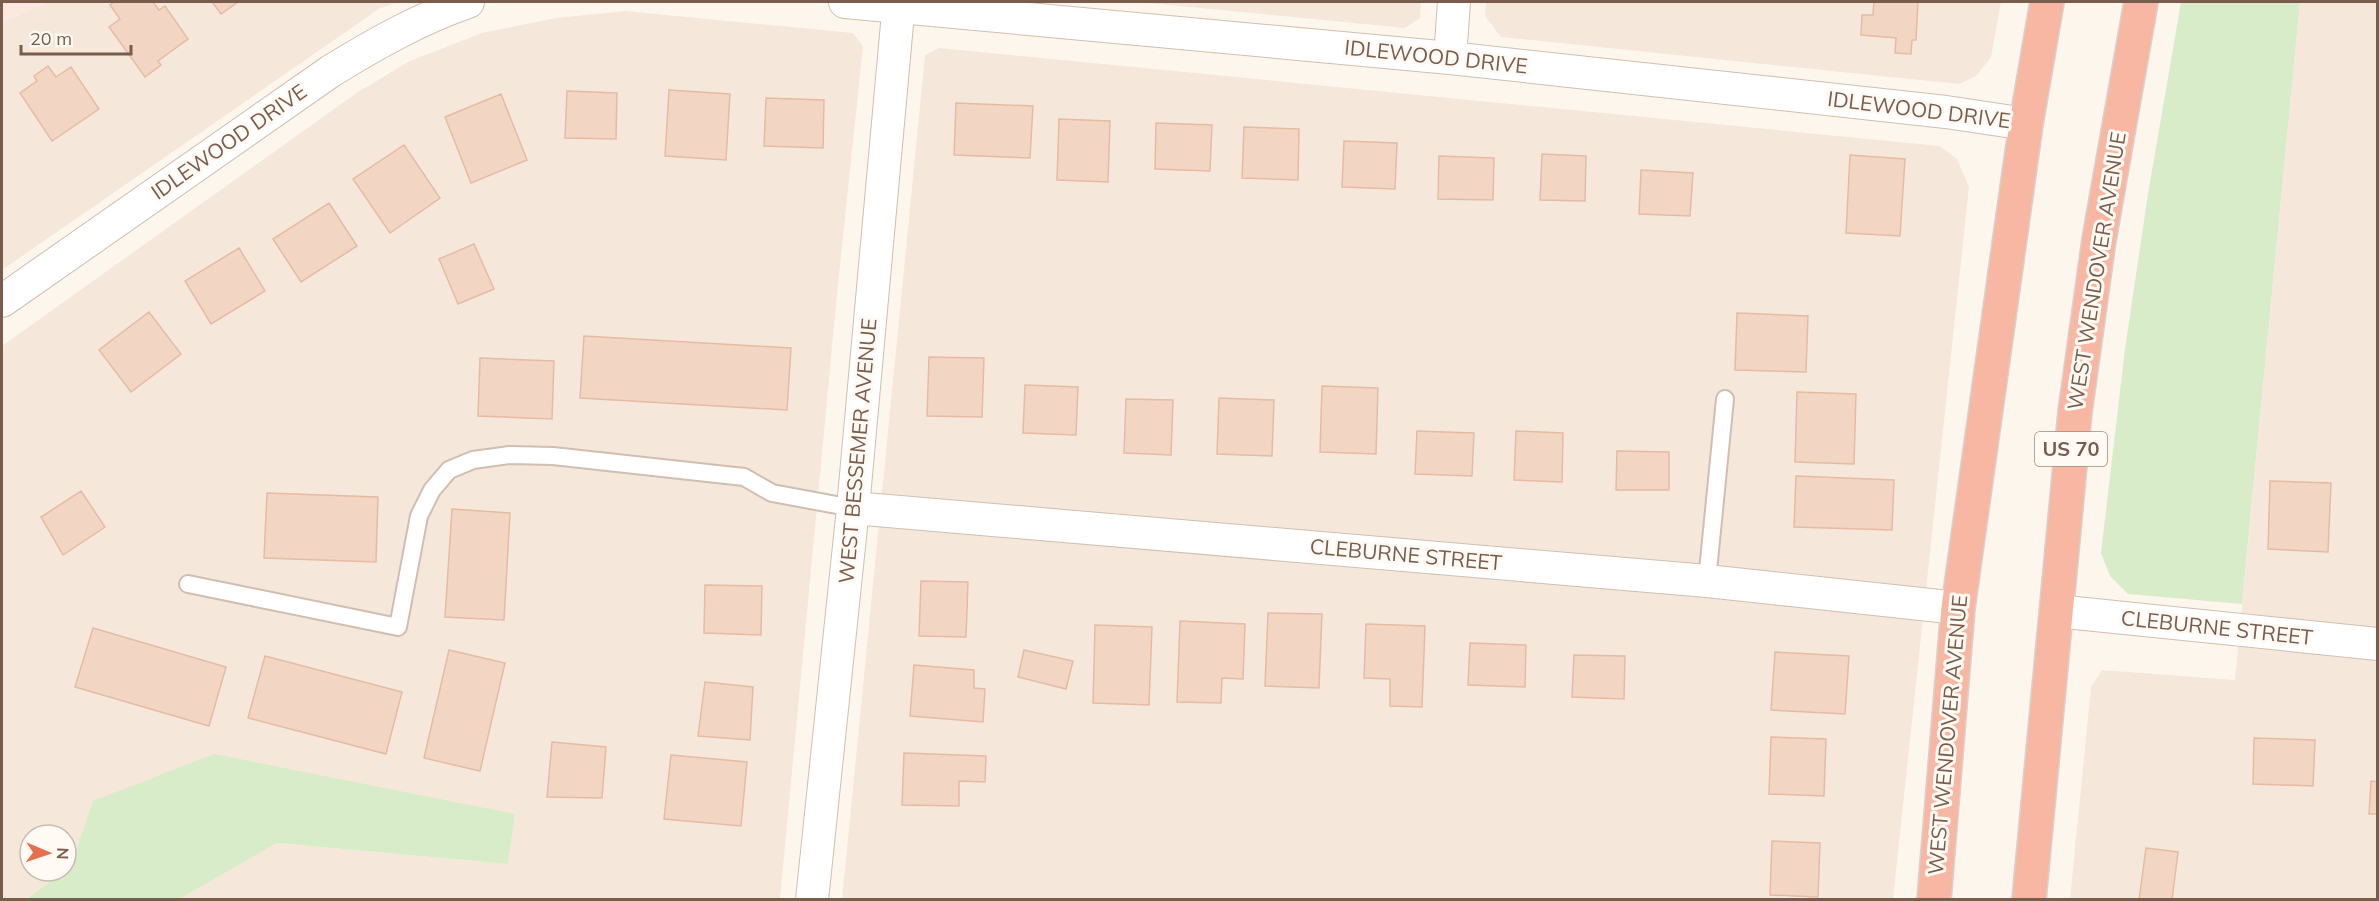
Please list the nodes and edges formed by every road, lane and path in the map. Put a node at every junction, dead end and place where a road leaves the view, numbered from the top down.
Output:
1 (468, 2) edge
2 (845, 2) edge
3 (1454, 2) edge
4 (2047, 2) edge
5 (2141, 2) edge
6 (899, 4) edge
7 (1450, 58) junction
8 (2026, 124) junction
9 (2, 301) edge
10 (1725, 399) dead end
11 (853, 508) junction
12 (1707, 581) junction
13 (188, 584) dead end
14 (1958, 608) junction
15 (2056, 612) junction
16 (2378, 644) edge
17 (812, 900) edge
18 (1934, 900) edge
19 (2029, 900) edge

1 - 9 street, IDLEWOOD DRIVE
2 - 6 street, IDLEWOOD DRIVE
3 - 7 street
4 - 8 highway, WEST WENDOVER AVENUE
5 - 15 highway, WEST WENDOVER AVENUE / US 70
6 - 7 street, IDLEWOOD DRIVE
6 - 11 street, WEST BESSEMER AVENUE
7 - 8 street, IDLEWOOD DRIVE
8 - 14 highway, WEST WENDOVER AVENUE
10 - 12 lane
11 - 12 street, CLEBURNE STREET
11 - 13 lane
11 - 17 street, WEST BESSEMER AVENUE
12 - 14 street, CLEBURNE STREET
14 - 18 highway, WEST WENDOVER AVENUE
15 - 16 street, CLEBURNE STREET
15 - 19 highway, WEST WENDOVER AVENUE / US 70

